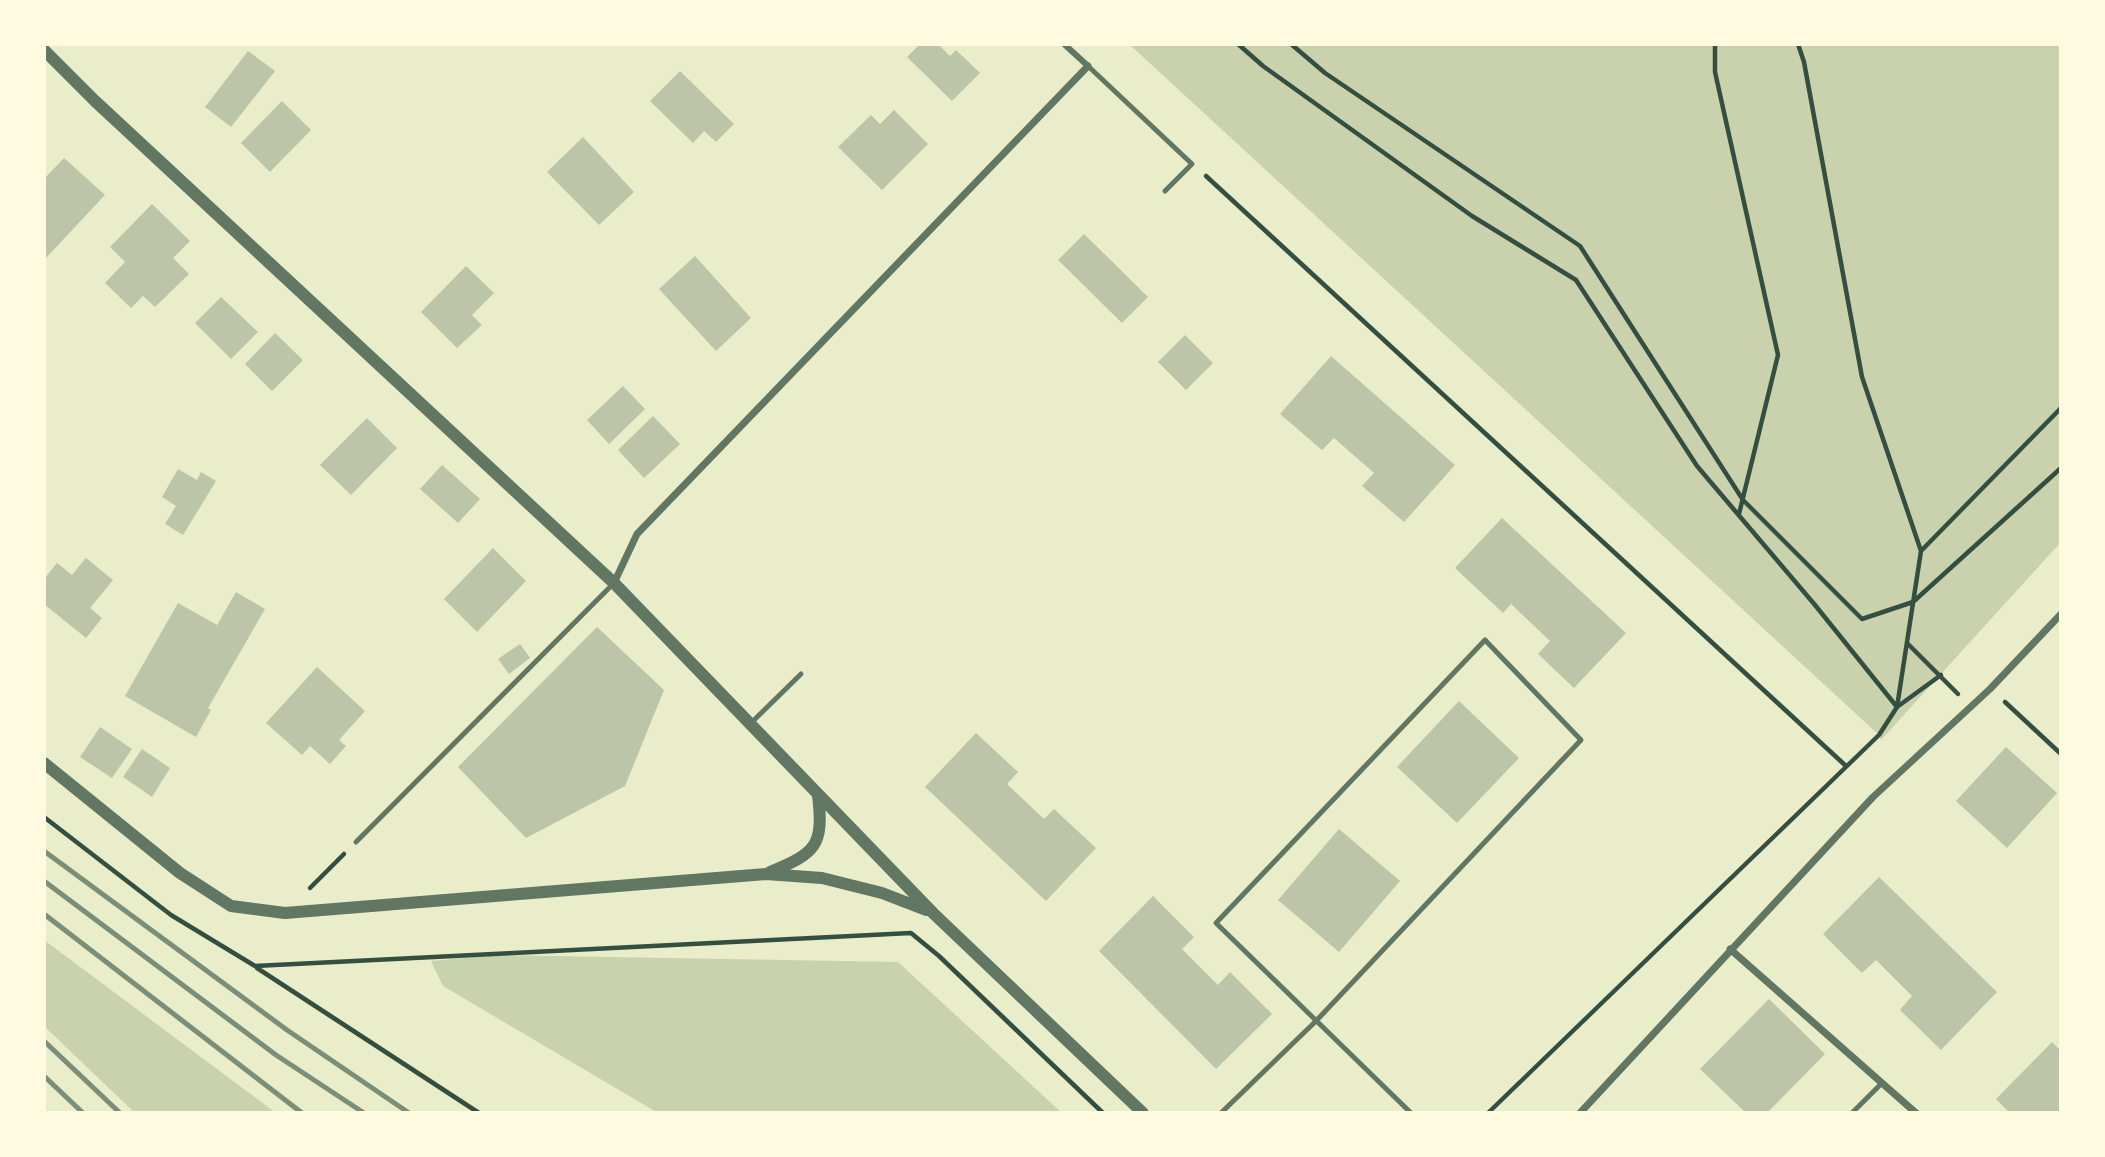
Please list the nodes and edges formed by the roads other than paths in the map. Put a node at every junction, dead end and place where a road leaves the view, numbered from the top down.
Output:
1 (1064, 44) edge
2 (44, 50) edge
3 (1088, 66) junction
4 (1165, 191) dead end
5 (614, 583) junction
6 (2061, 614) edge
7 (801, 674) dead end
8 (750, 723) junction
9 (44, 763) edge
10 (818, 794) junction
11 (356, 842) road end
12 (766, 874) junction
13 (933, 913) junction
14 (1730, 949) junction
15 (1316, 1021) junction
16 (1882, 1083) junction
17 (1143, 1113) edge
18 (1221, 1113) edge
19 (1411, 1113) edge
20 (1580, 1113) edge
21 (1852, 1113) edge
22 (1916, 1113) edge

1 - 3 street
2 - 5 street
3 - 4 lane
3 - 5 street
5 - 8 street
5 - 11 lane
6 - 14 street
7 - 8 lane
8 - 10 street
9 - 12 street
10 - 12 street
10 - 13 street
12 - 13 street
13 - 17 street
14 - 16 street
14 - 20 street
15 - 15 lane
15 - 18 lane
15 - 19 lane
16 - 21 lane
16 - 22 street

